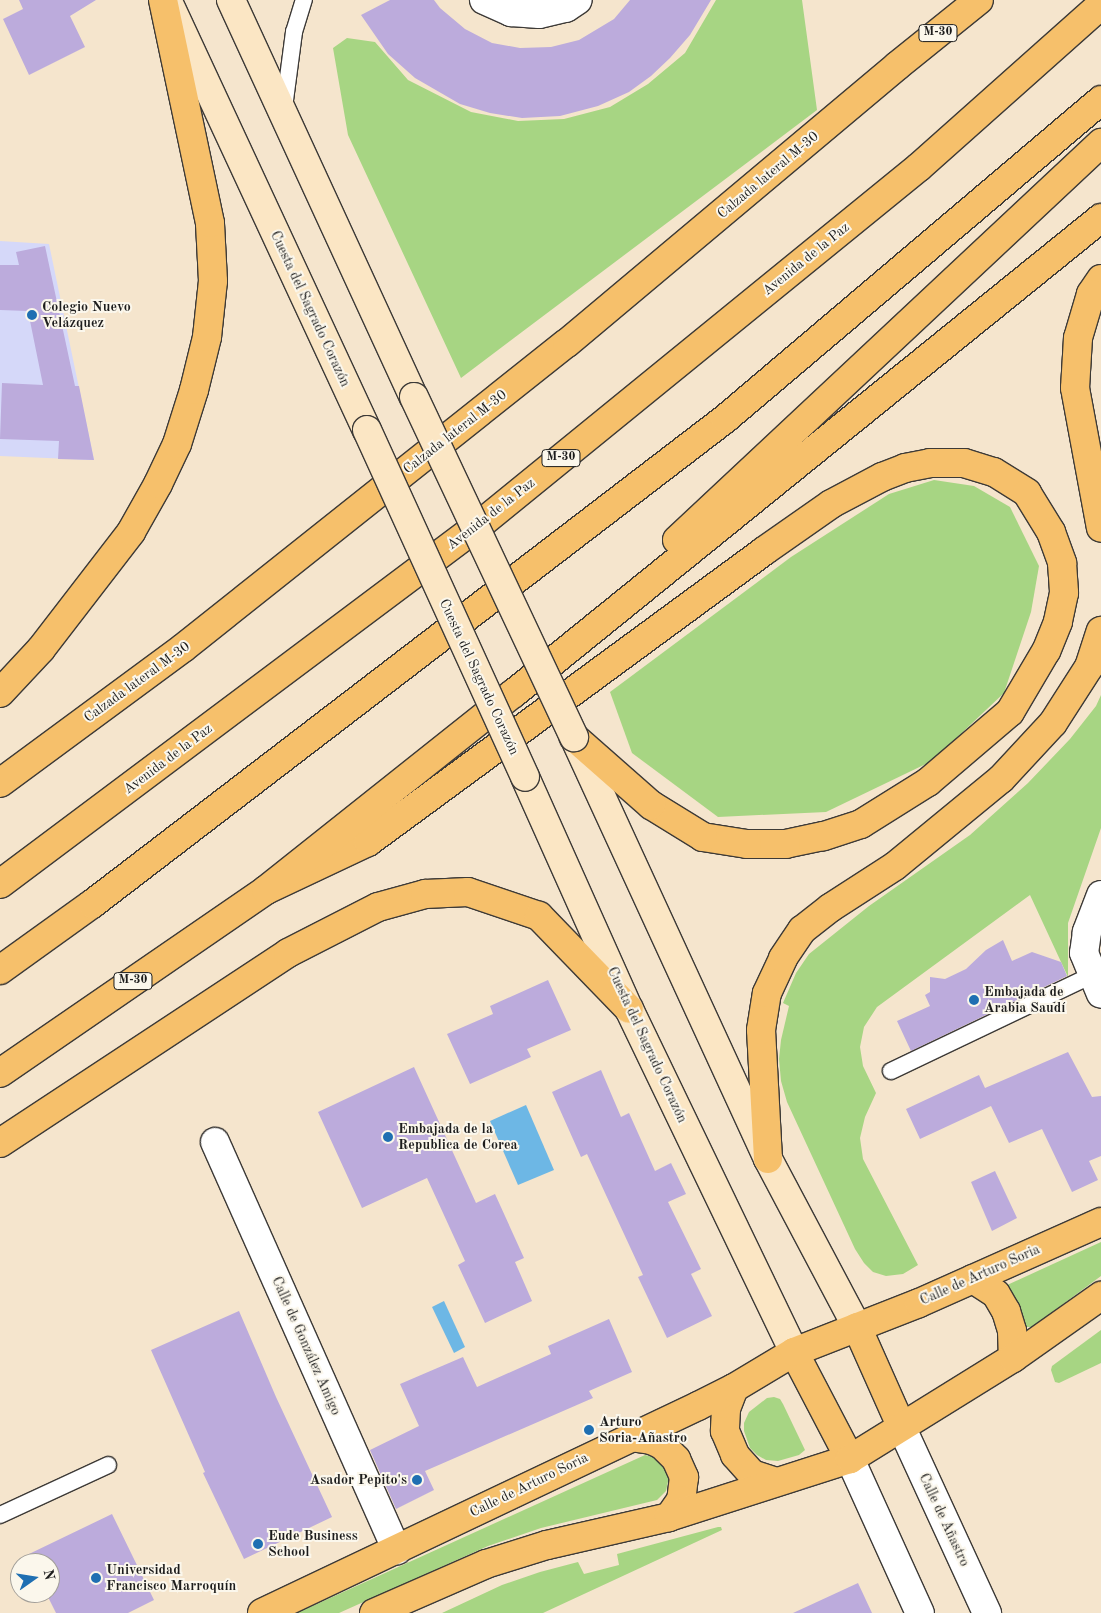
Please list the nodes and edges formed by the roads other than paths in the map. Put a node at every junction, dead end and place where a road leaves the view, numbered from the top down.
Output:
1 (163, 0) edge
2 (167, 0) edge
3 (231, 0) edge
4 (304, 0) edge
5 (484, 0) edge
6 (578, 0) edge
7 (965, 0) edge
8 (979, 0) edge
9 (1101, 5) edge
10 (898, 66) junction
11 (1101, 100) edge
12 (283, 115) junction
13 (1101, 142) edge
14 (1101, 218) edge
15 (1101, 279) edge
16 (1101, 528) edge
17 (1101, 631) edge
18 (0, 693) edge
19 (514, 693) junction
20 (574, 737) junction
21 (0, 783) edge
22 (0, 884) edge
23 (266, 890) junction
24 (1101, 895) edge
25 (0, 970) edge
26 (1096, 984) edge
27 (629, 1009) junction
28 (891, 1070) dead end
29 (0, 1073) edge
30 (216, 1142) dead end
31 (0, 1143) edge
32 (768, 1159) junction
33 (1101, 1222) edge
34 (973, 1279) junction
35 (1101, 1296) edge
36 (857, 1326) junction
37 (794, 1352) junction
38 (1013, 1358) junction
39 (734, 1388) junction
40 (901, 1426) junction
41 (630, 1437) junction
42 (850, 1459) junction
43 (108, 1465) dead end
44 (776, 1482) junction
45 (0, 1515) edge
46 (669, 1517) junction
47 (397, 1550) junction
48 (262, 1613) edge
49 (374, 1613) edge
50 (920, 1613) edge
51 (987, 1613) edge

1 - 18 main road
2 - 27 main road, Cuesta del Sagrado Corazón, bridge
3 - 12 main road
4 - 12 lane
5 - 6 street
7 - 10 main road
8 - 10 main road, M-30
9 - 22 main road, Avenida de la Paz / M-30
10 - 21 main road, Calzada lateral M-30 / M-30
11 - 25 main road
12 - 20 main road, bridge
13 - 19 main road, M-30
14 - 19 main road, M-30
15 - 16 main road
17 - 32 main road
19 - 23 main road, M-30
20 - 23 main road
20 - 32 main road
23 - 29 main road, M-30
24 - 26 street
26 - 28 lane
27 - 31 main road
27 - 37 main road, Cuesta del Sagrado Corazón
30 - 47 street, Calle de González Amigo
32 - 36 main road
33 - 34 main road, Calle de Arturo Soria
34 - 36 main road, Calle de Arturo Soria
34 - 38 main road
35 - 38 main road
36 - 37 main road, Calle de Arturo Soria
36 - 40 main road
37 - 39 main road, Calle de Arturo Soria
37 - 42 main road
38 - 40 main road
39 - 41 main road, Calle de Arturo Soria
39 - 44 main road
40 - 42 main road
40 - 51 street, Calle de Añastro
41 - 46 main road
41 - 47 main road, Calle de Arturo Soria
42 - 44 main road
42 - 50 street
43 - 45 lane
44 - 46 main road
46 - 49 main road
47 - 48 main road, Calle de Arturo Soria

